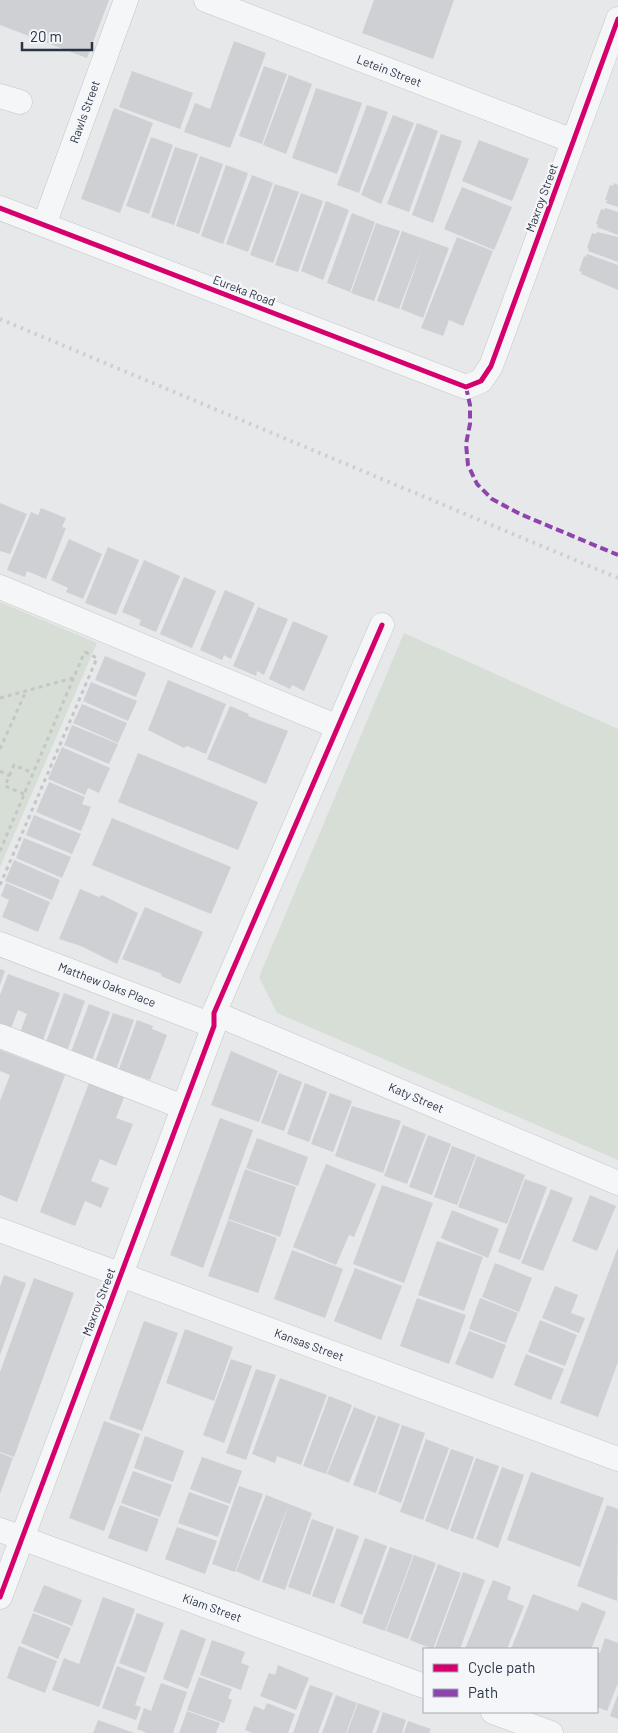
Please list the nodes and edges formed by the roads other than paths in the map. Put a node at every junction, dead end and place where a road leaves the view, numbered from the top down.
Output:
1 (126, 0) edge
2 (206, 0) edge
3 (618, 19) edge
4 (573, 141) junction
5 (0, 208) edge
6 (44, 225) junction
7 (480, 381) joint
8 (0, 587) edge
9 (382, 625) dead end
10 (338, 727) junction
11 (0, 944) edge
12 (214, 1020) junction
13 (0, 1036) edge
14 (183, 1107) junction
15 (618, 1183) edge
16 (0, 1230) edge
17 (120, 1274) junction
18 (618, 1459) edge
19 (11, 1534) edge
20 (0, 1597) edge
21 (423, 1686) edge
22 (496, 1713) edge
23 (551, 1733) edge

1 - 6 street, Rawls Street
2 - 4 street, Letein Street
3 - 4 street, Maxroy Street
4 - 7 street, Maxroy Street
5 - 6 street, Eureka Road
6 - 7 street, Eureka Road
8 - 10 street
9 - 10 street, Maxroy Street
10 - 12 street, Maxroy Street
11 - 12 street, Matthew Oaks Place
12 - 14 street, Maxroy Street
12 - 15 street, Katy Street
13 - 14 street
14 - 17 street, Maxroy Street
16 - 17 street, Kansas Street
17 - 18 street, Kansas Street
17 - 19 street, Maxroy Street
19 - 20 street, Maxroy Street
19 - 21 street, Kiam Street
22 - 23 street

